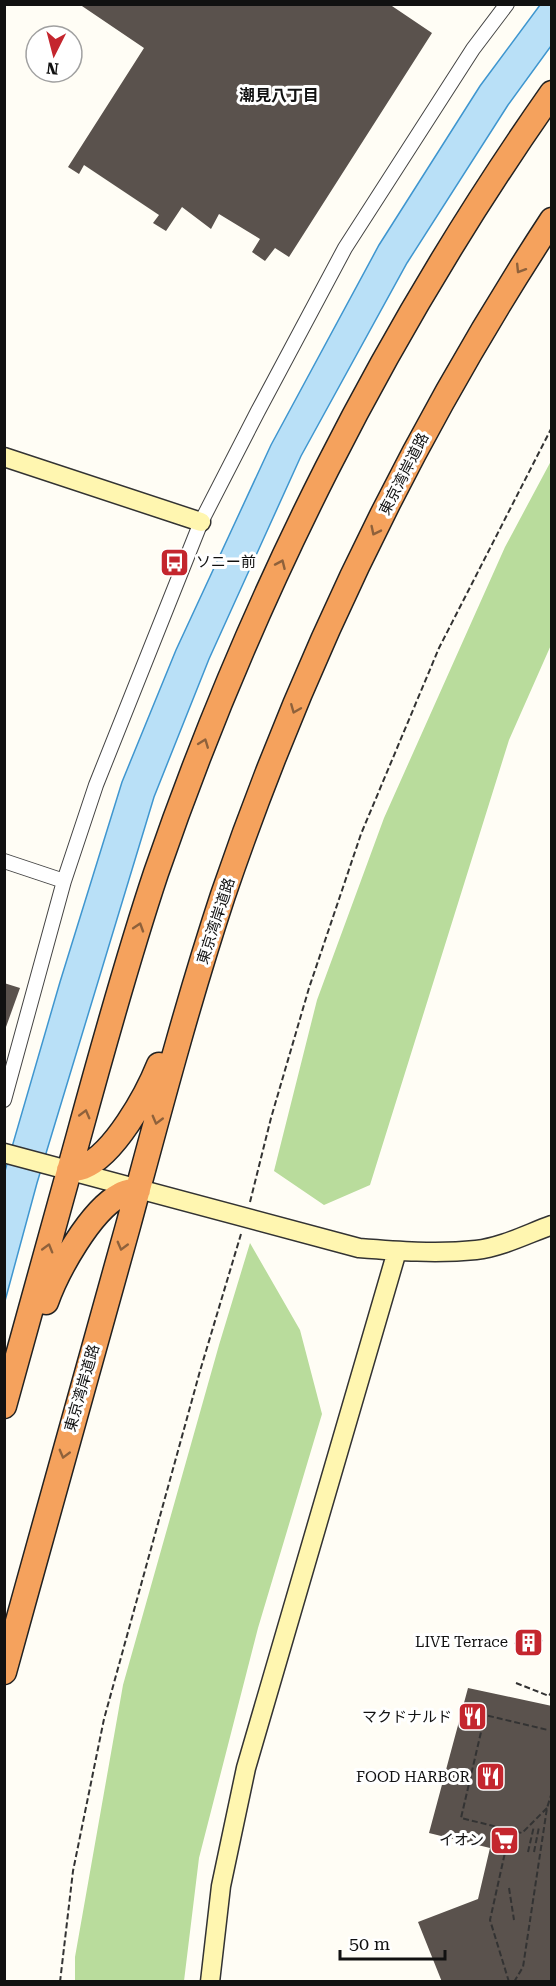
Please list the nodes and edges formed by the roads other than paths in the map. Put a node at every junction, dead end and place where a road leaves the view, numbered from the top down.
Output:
1 (507, 4) edge
2 (552, 93) edge
3 (552, 220) edge
4 (4, 457) edge
5 (201, 522) junction
6 (4, 861) edge
7 (64, 880) junction
8 (208, 943) junction
9 (4, 1100) edge
10 (4, 1153) edge
11 (69, 1170) junction
12 (138, 1190) junction
13 (552, 1225) edge
14 (397, 1251) junction
15 (4, 1406) edge
16 (4, 1411) edge
17 (4, 1672) edge
18 (210, 1982) edge

1 - 5 street
11 -> 2 highway
3 -> 8 highway, 東京湾岸道路
4 - 5 street
5 - 7 street
6 - 7 street
7 - 9 street
8 - 11 highway
8 -> 12 highway, 東京湾岸道路
10 - 11 street
11 - 12 street
15 -> 11 highway
12 - 14 street
12 - 16 highway
12 -> 17 highway, 東京湾岸道路
13 - 14 street
14 - 18 street

